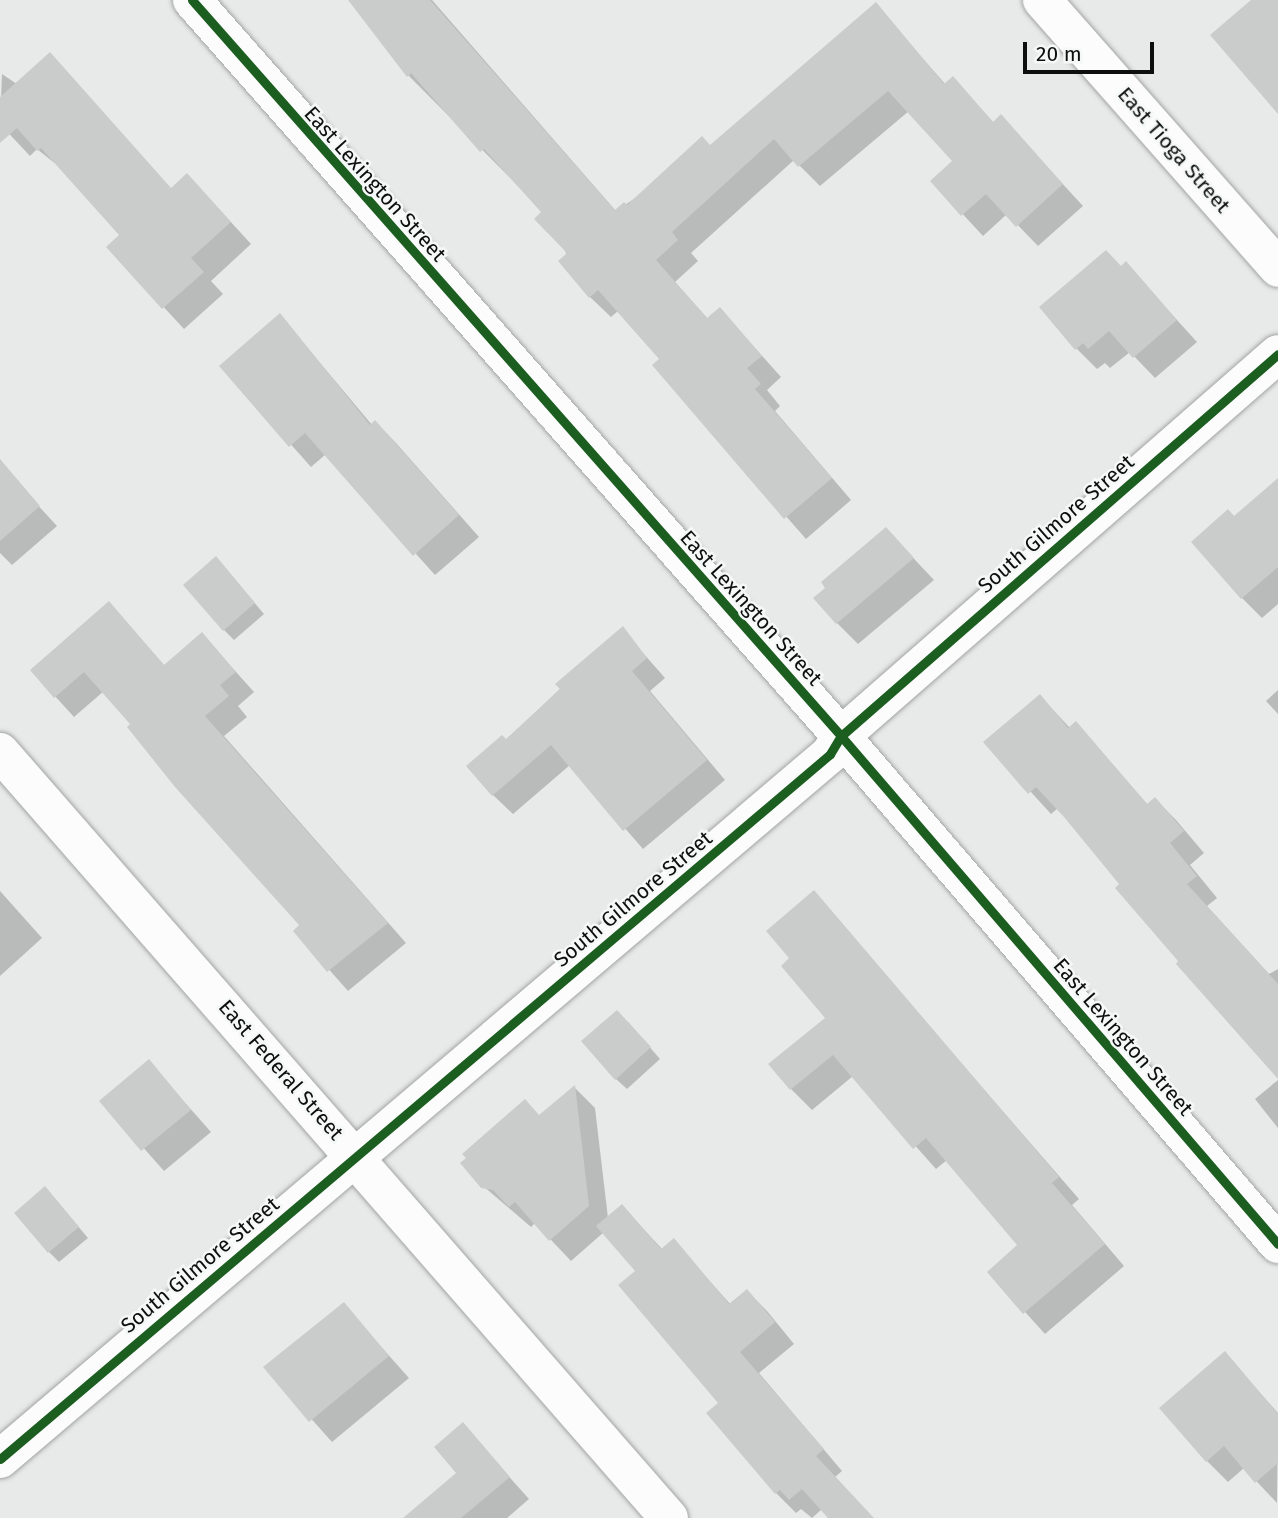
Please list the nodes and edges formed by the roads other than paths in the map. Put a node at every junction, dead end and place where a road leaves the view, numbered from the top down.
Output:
1 (192, 0) edge
2 (1042, 0) edge
3 (1278, 268) edge
4 (1278, 354) edge
5 (842, 736) junction
6 (0, 752) edge
7 (356, 1156) junction
8 (1278, 1244) edge
9 (0, 1459) edge
10 (669, 1518) edge

1 - 5 street, East Lexington Street
2 - 3 street, East Tioga Street
4 - 5 street, South Gilmore Street
5 - 7 street, South Gilmore Street
5 - 8 street, East Lexington Street
6 - 7 street, East Federal Street
7 - 9 street, South Gilmore Street
7 - 10 street, East Federal Street

